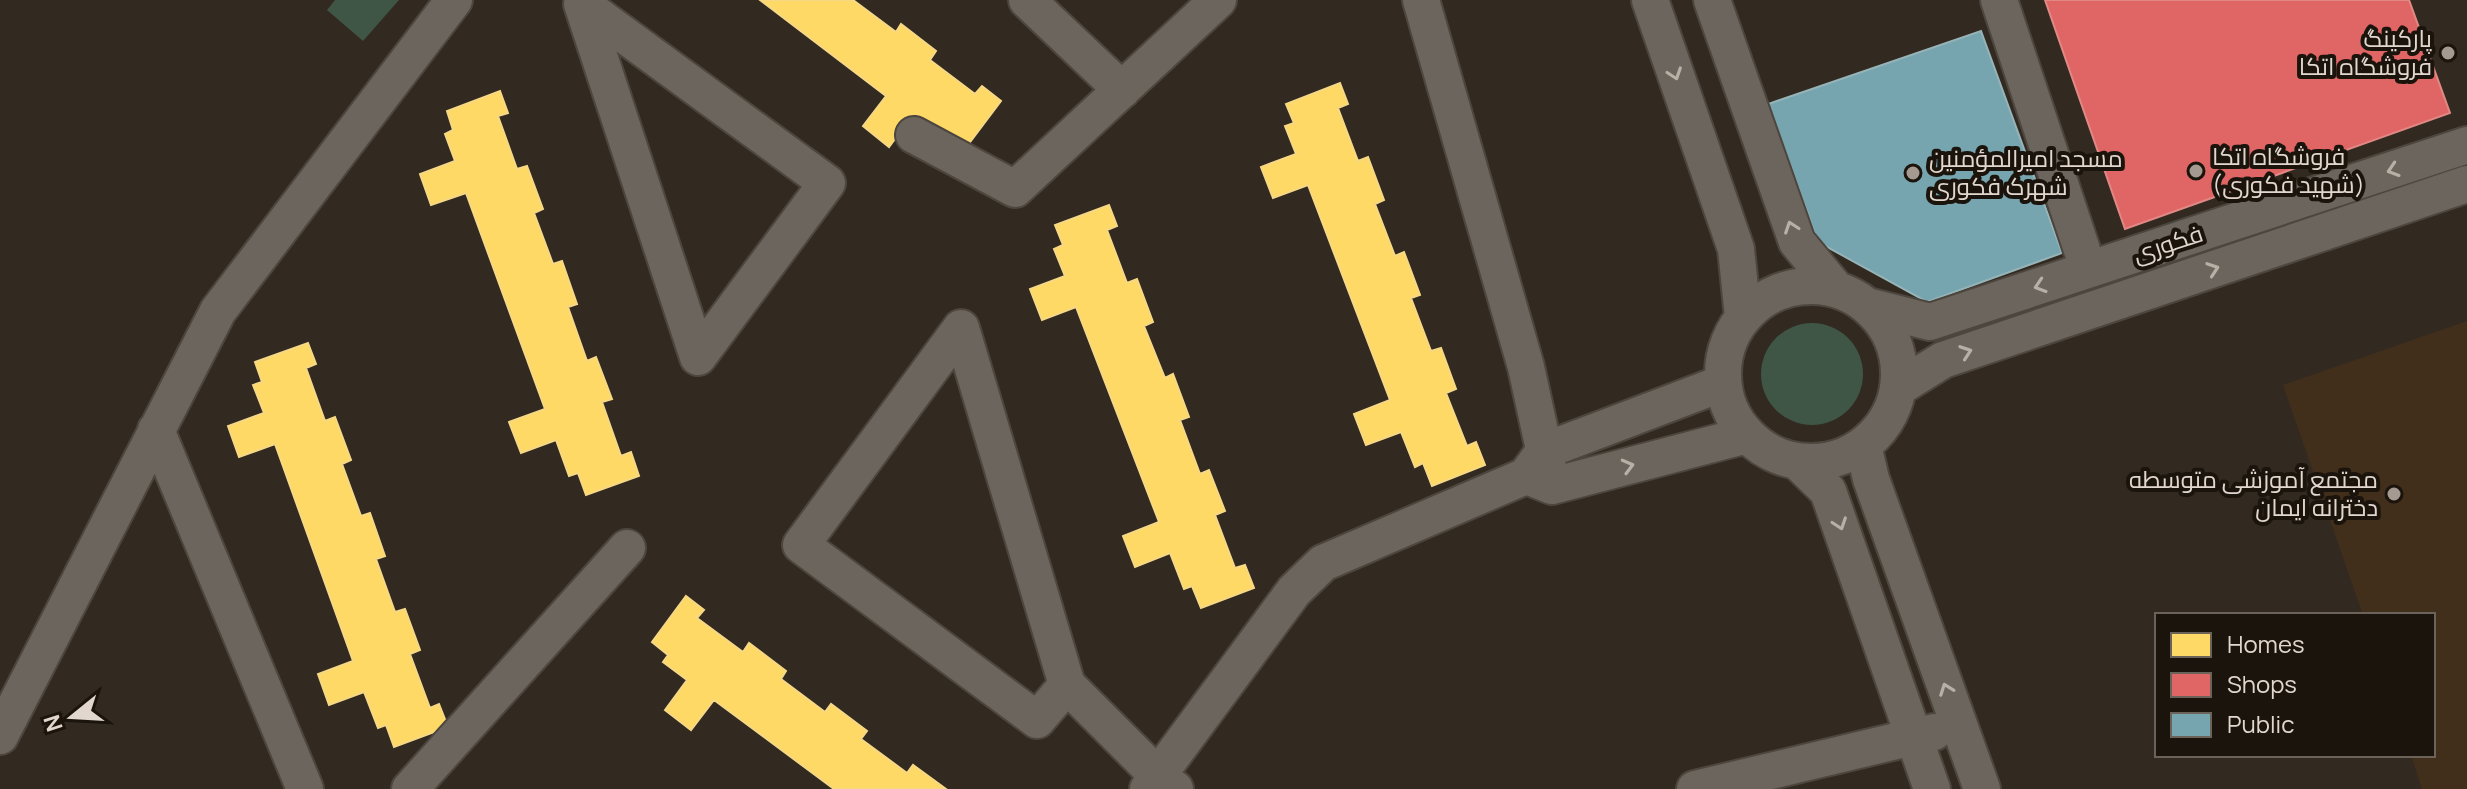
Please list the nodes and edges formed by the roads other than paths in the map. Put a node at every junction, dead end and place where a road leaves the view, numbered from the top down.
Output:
1 (454, 0) edge
2 (1027, 0) edge
3 (1218, 0) edge
4 (1421, 0) edge
5 (1650, 0) edge
6 (1712, 0) edge
7 (1999, 0) edge
8 (579, 2) edge
9 (1122, 90) junction
10 (914, 135) dead end
11 (2467, 145) edge
12 (2467, 184) edge
13 (2082, 250) dead end
14 (1852, 298) junction
15 (1743, 317) junction
16 (1723, 383) junction
17 (1898, 388) junction
18 (156, 430) junction
19 (1747, 435) junction
20 (1863, 445) junction
21 (1797, 461) junction
22 (1541, 471) junction
23 (627, 548) dead end
24 (1067, 685) junction
25 (1959, 726) junction
26 (0, 736) edge
27 (1913, 738) junction
28 (1160, 785) edge
29 (305, 789) edge
30 (410, 789) edge
31 (1695, 789) edge
32 (1932, 789) edge
33 (1982, 789) edge

1 - 18 street
2 - 9 street
3 - 9 street
4 - 22 street
5 -> 15 street
14 -> 6 street
7 - 13 street
8 - 8 street
9 - 10 street
11 -> 14 street, فکوری
17 -> 12 street, فکوری
14 - 15 street
14 - 17 street
15 - 16 street
16 - 19 street
16 - 22 street
17 - 20 street
18 - 26 street
18 - 29 street
19 - 21 street
22 -> 19 street
20 - 21 street
25 -> 20 street
21 -> 27 street
22 - 28 street
23 - 30 street
24 - 24 street
24 - 28 street
25 - 27 street
25 - 33 street
27 - 31 street
27 - 32 street

